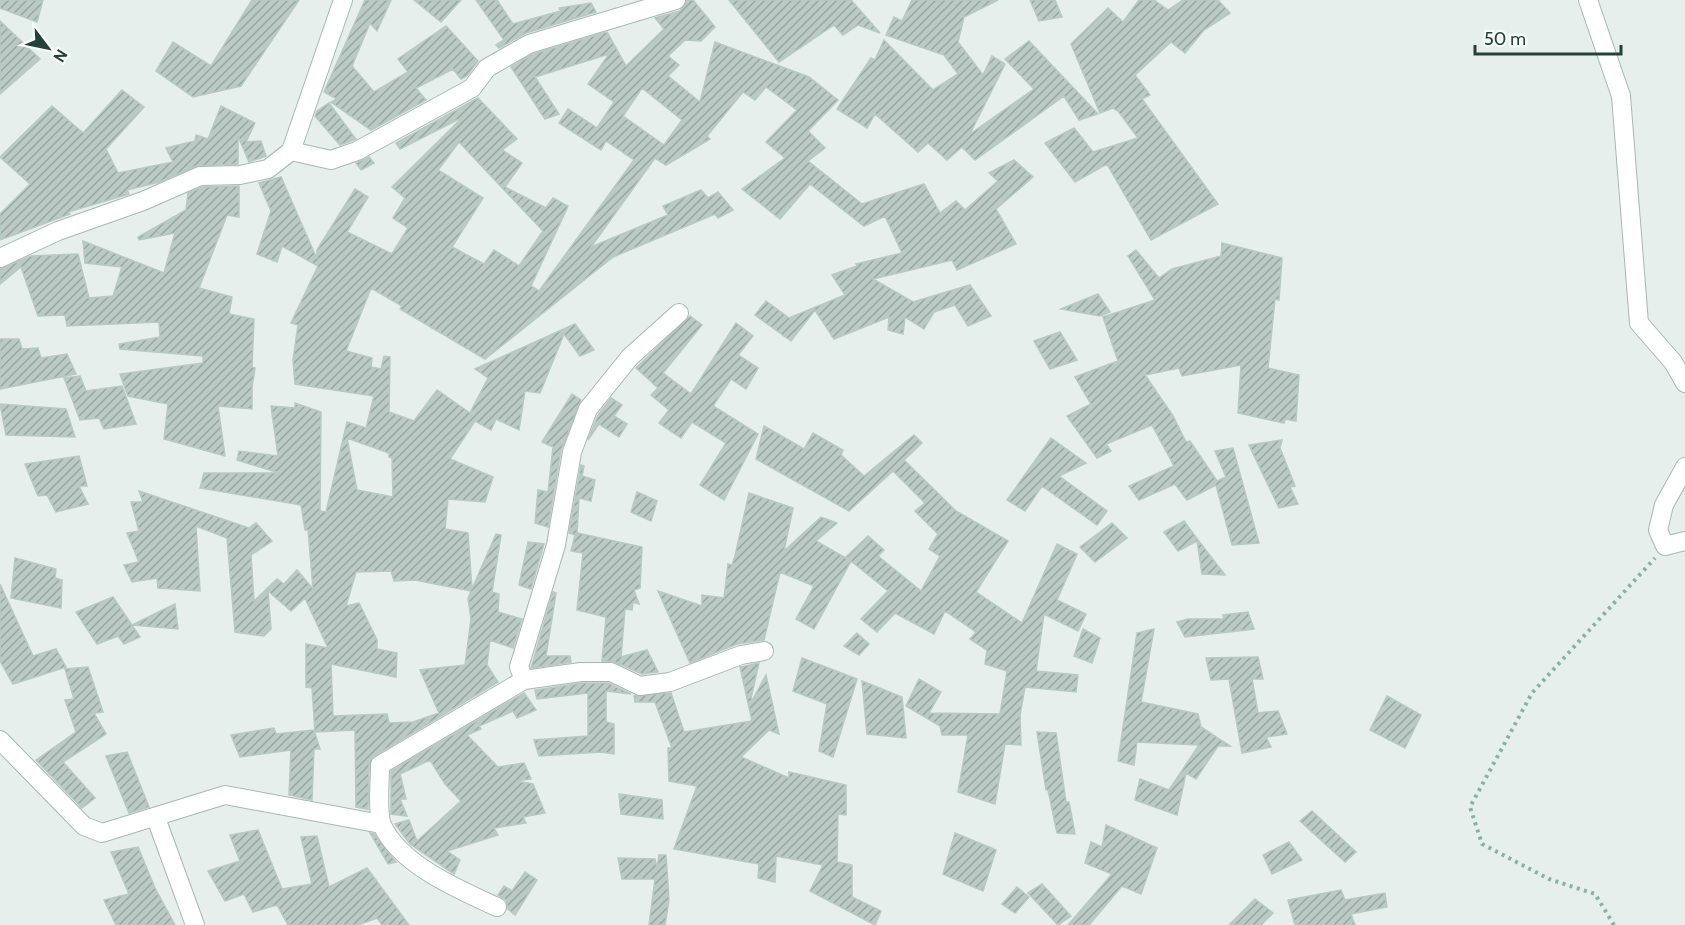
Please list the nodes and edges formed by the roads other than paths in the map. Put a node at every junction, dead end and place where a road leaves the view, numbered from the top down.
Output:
1 (343, 0) edge
2 (676, 0) edge
3 (1588, 0) edge
4 (291, 151) junction
5 (0, 258) edge
6 (680, 313) dead end
7 (1685, 383) edge
8 (1685, 467) edge
9 (1685, 541) edge
10 (764, 651) dead end
11 (524, 680) junction
12 (0, 740) edge
13 (156, 818) junction
14 (381, 824) junction
15 (497, 907) dead end
16 (195, 925) edge

1 - 4 street
2 - 4 street
3 - 7 street
4 - 5 street
6 - 11 street
8 - 9 street
10 - 11 street
11 - 14 street
12 - 13 street
13 - 14 street
13 - 16 street
14 - 15 street

